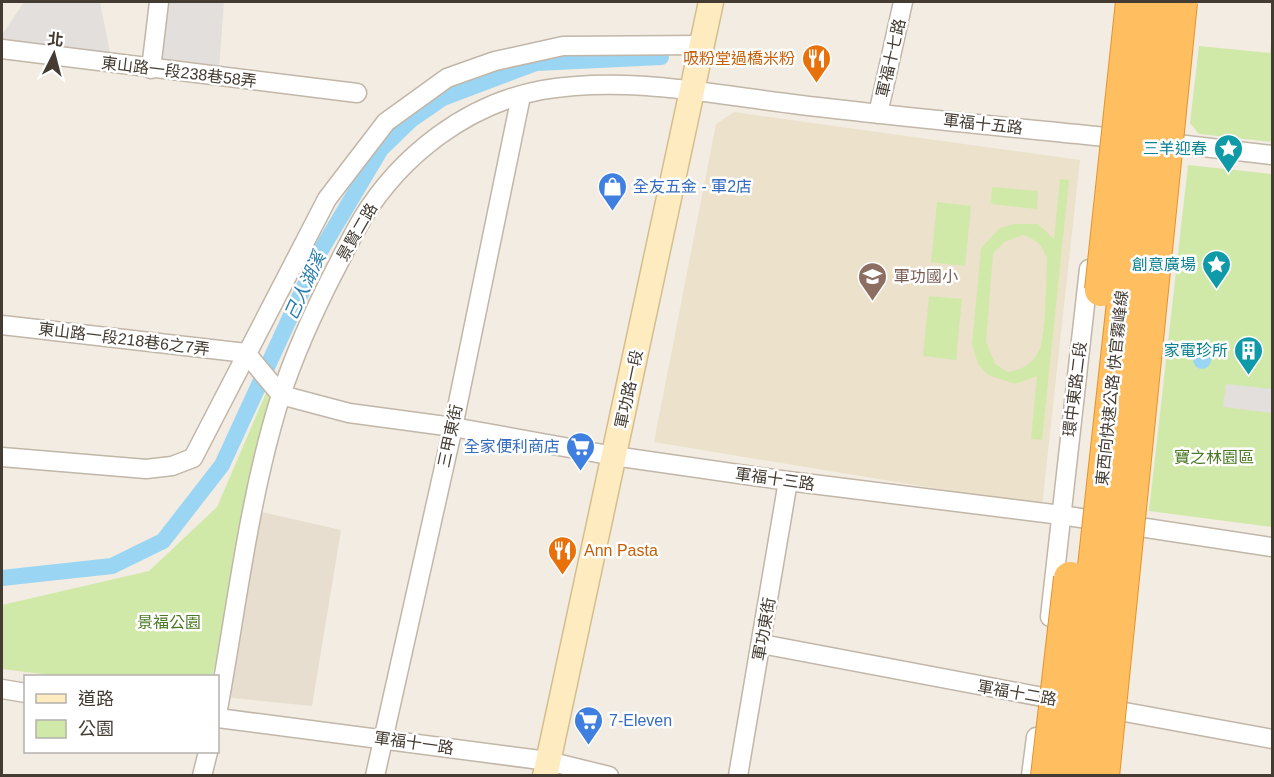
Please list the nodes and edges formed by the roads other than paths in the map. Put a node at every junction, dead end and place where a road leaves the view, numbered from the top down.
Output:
1 (159, 2) edge
2 (711, 2) edge
3 (903, 2) edge
4 (1119, 2) edge
5 (1132, 2) edge
6 (1156, 2) edge
7 (1171, 2) edge
8 (1181, 2) edge
9 (1191, 2) edge
10 (702, 45) junction
11 (2, 49) edge
12 (151, 69) junction
13 (694, 89) junction
14 (357, 93) dead end
15 (520, 96) junction
16 (878, 114) junction
17 (1104, 137) junction
18 (1156, 142) junction
19 (1178, 143) junction
20 (1272, 155) edge
21 (2, 326) edge
22 (246, 354) junction
23 (1131, 379) junction
24 (281, 394) junction
25 (453, 427) junction
26 (614, 456) junction
27 (2, 457) edge
28 (788, 481) junction
29 (1061, 515) junction
30 (1116, 524) junction
31 (1272, 547) edge
32 (762, 644) junction
33 (2, 689) edge
34 (24, 693) edge
35 (1041, 698) junction
36 (219, 703) edge
37 (1096, 706) junction
38 (219, 718) edge
39 (383, 738) junction
40 (1272, 739) edge
41 (208, 753) edge
42 (547, 768) edge
43 (202, 776) edge
44 (375, 776) edge
45 (609, 776) edge
46 (738, 776) edge
47 (1031, 776) edge
48 (1047, 776) edge
49 (1071, 776) edge
50 (1088, 776) edge
51 (1103, 776) edge

1 - 12 street
2 - 10 main road, 軍功路一段
3 - 16 street, 軍福十七路
4 - 17 street, 環中東路二段
5 - 48 highway, 東西向快速公路 快官霧峰線, bridge
6 - 49 highway, 東西向快速公路 快官霧峰線, bridge
7 - 18 street
8 - 51 highway, bridge
9 - 19 street
10 - 13 main road, 軍功路一段
10 - 22 street
11 - 12 street, 東山路一段238巷58弄
12 - 14 street, 東山路一段238巷58弄
13 - 15 street, 景賢二路
13 - 16 street, 軍福十五路
13 - 26 main road, 軍功路一段
15 - 24 street, 景賢二路
15 - 25 street, 三甲東街
16 - 17 street, 軍福十五路
17 - 18 street, 軍福十五路
17 - 29 street, 環中東路二段
18 - 19 street, 軍福十五路
18 - 23 street
19 - 20 street, 軍福十五路
19 - 23 street
21 - 22 street, 東山路一段218巷6之7弄
22 - 24 street
22 - 27 street
23 - 30 street
24 - 25 street, 軍福十三路
24 - 36 street, 景賢二路
25 - 26 street, 軍福十三路
25 - 39 street, 三甲東街
26 - 28 street, 軍福十三路
26 - 42 main road, 軍功路一段
28 - 29 street, 軍福十三路
28 - 32 street, 軍功東街
29 - 30 street, 軍福十三路
29 - 35 street, 環中東路二段
30 - 31 street, 軍福十三路
30 - 37 street
32 - 35 street, 軍福十二路
32 - 46 street, 軍功東街
33 - 34 street
35 - 37 street, 軍福十二路
35 - 47 street, 環中東路二段
37 - 40 street, 軍福十二路
37 - 50 street
38 - 39 street, 軍福十一路
39 - 42 street, 軍福十一路
39 - 44 street, 三甲東街
41 - 43 street
42 - 45 street, 軍福十一路

